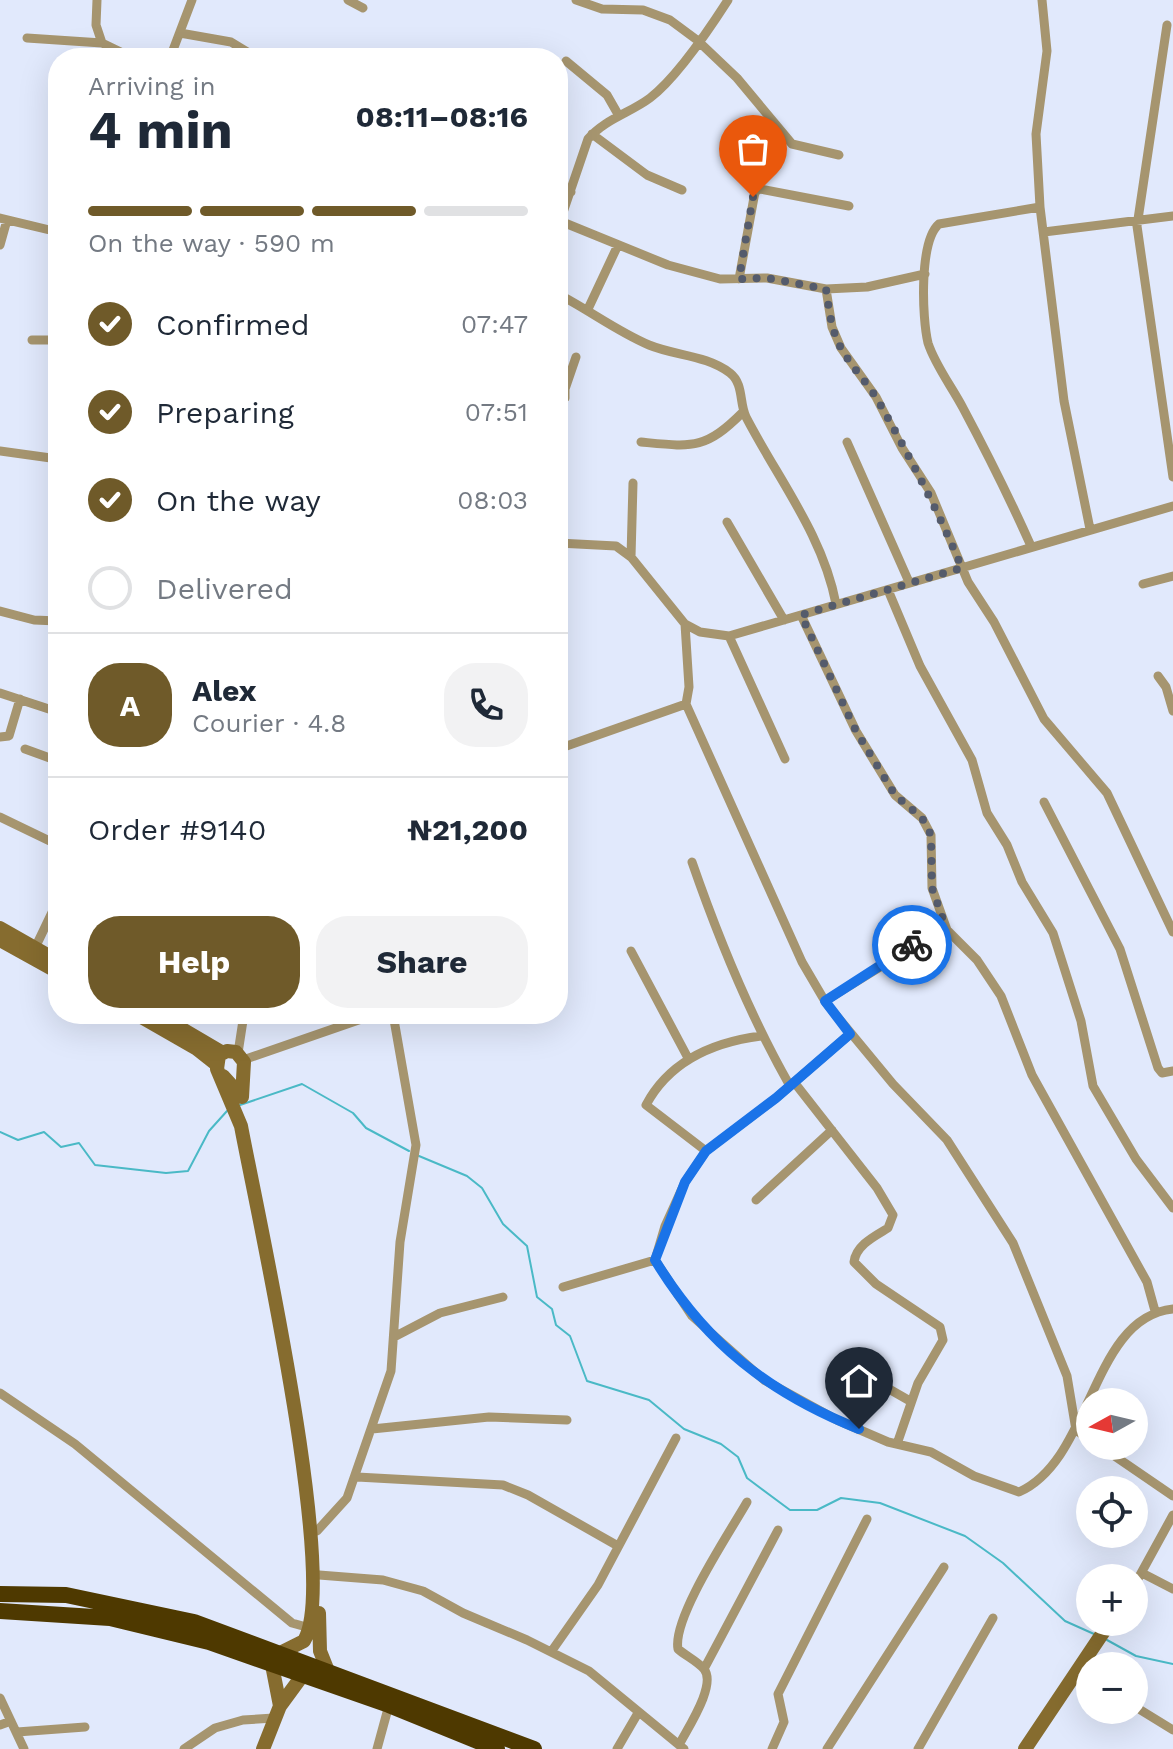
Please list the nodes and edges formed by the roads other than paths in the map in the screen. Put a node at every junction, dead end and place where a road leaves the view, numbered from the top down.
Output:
1 (97, 0) edge
2 (192, 0) edge
3 (348, 0) edge
4 (576, 0) edge
5 (728, 0) edge
6 (1042, 0) edge
7 (363, 8) dead end
8 (1167, 25) dead end
9 (180, 33) junction
10 (27, 38) dead end
11 (697, 40) junction
12 (102, 43) junction
13 (112, 48) edge
14 (174, 48) edge
15 (240, 48) edge
16 (568, 63) edge
17 (619, 116) junction
18 (592, 134) junction
19 (839, 155) dead end
20 (568, 190) edge
21 (682, 190) dead end
22 (571, 192) junction
23 (568, 200) edge
24 (849, 206) dead end
25 (1040, 207) junction
26 (1173, 216) edge
27 (4, 219) edge
28 (1137, 223) junction
29 (568, 227) edge
30 (48, 230) edge
31 (1044, 232) junction
32 (0, 245) edge
33 (618, 245) junction
34 (925, 274) junction
35 (739, 279) junction
36 (826, 289) junction
37 (568, 299) edge
38 (588, 309) junction
39 (32, 340) dead end
40 (48, 340) edge
41 (576, 357) dead end
42 (568, 380) edge
43 (743, 412) junction
44 (641, 442) dead end
45 (847, 442) dead end
46 (0, 451) edge
47 (48, 458) edge
48 (1173, 477) edge
49 (633, 483) dead end
50 (1173, 506) edge
51 (727, 522) dead end
52 (1090, 529) junction
53 (568, 544) edge
54 (1031, 546) junction
55 (631, 557) junction
56 (962, 568) junction
57 (1173, 576) edge
58 (909, 582) junction
59 (1143, 584) dead end
60 (888, 590) junction
61 (836, 604) junction
62 (0, 611) edge
63 (801, 615) junction
64 (784, 620) junction
65 (48, 621) edge
66 (685, 624) junction
67 (729, 636) junction
68 (1158, 676) dead end
69 (0, 693) edge
70 (20, 699) junction
71 (686, 704) junction
72 (48, 709) edge
73 (1173, 711) edge
74 (0, 737) edge
75 (568, 745) edge
76 (25, 749) dead end
77 (48, 757) edge
78 (785, 759) dead end
79 (1044, 802) dead end
80 (0, 817) edge
81 (48, 840) edge
82 (692, 862) dead end
83 (48, 921) edge
84 (944, 922) junction
85 (1173, 932) edge
86 (0, 938) edge
87 (35, 948) junction
88 (631, 951) dead end
89 (48, 955) edge
90 (48, 966) edge
91 (825, 1001) junction
92 (153, 1024) edge
93 (171, 1024) edge
94 (241, 1024) edge
95 (345, 1024) edge
96 (395, 1024) edge
97 (850, 1034) junction
98 (761, 1036) junction
99 (688, 1058) junction
100 (228, 1061) junction
101 (1173, 1071) edge
102 (792, 1084) junction
103 (240, 1103) junction
104 (832, 1130) junction
105 (706, 1151) junction
106 (756, 1200) dead end
107 (1173, 1208) edge
108 (655, 1260) junction
109 (563, 1287) dead end
110 (503, 1297) dead end
111 (1173, 1309) edge
112 (1155, 1311) junction
113 (394, 1337) junction
114 (882, 1385) dead end
115 (1098, 1388) edge
116 (0, 1393) edge
117 (910, 1401) junction
118 (567, 1420) dead end
119 (372, 1429) junction
120 (1076, 1430) joint
121 (676, 1438) dead end
122 (897, 1444) junction
123 (1120, 1460) edge
124 (357, 1477) junction
125 (1173, 1496) edge
126 (747, 1502) dead end
127 (1173, 1515) edge
128 (867, 1519) dead end
129 (778, 1530) dead end
130 (317, 1531) junction
131 (618, 1546) junction
132 (1147, 1564) edge
133 (944, 1567) dead end
134 (319, 1575) junction
135 (1148, 1576) edge
136 (1173, 1589) edge
137 (0, 1594) edge
138 (0, 1611) edge
139 (993, 1618) dead end
140 (310, 1628) junction
141 (1100, 1636) edge
142 (551, 1652) junction
143 (275, 1660) junction
144 (704, 1669) junction
145 (328, 1671) junction
146 (1075, 1671) joint
147 (302, 1676) junction
148 (0, 1698) edge
149 (389, 1705) junction
150 (277, 1712) junction
151 (638, 1713) junction
152 (1148, 1715) edge
153 (11, 1721) junction
154 (0, 1725) edge
155 (85, 1727) dead end
156 (1173, 1730) edge
157 (17, 1732) junction
158 (682, 1747) edge
159 (24, 1749) edge
160 (184, 1749) edge
161 (263, 1749) edge
162 (377, 1749) edge
163 (497, 1749) edge
164 (534, 1749) edge
165 (617, 1749) edge
166 (772, 1749) edge
167 (827, 1749) edge
168 (918, 1749) edge
169 (1025, 1749) edge

1 - 12 street
2 - 9 street
3 - 7 street
4 - 11 street
5 - 11 street
6 - 25 street
8 - 28 street
9 - 14 street
9 - 15 street
10 - 12 street
11 - 17 street
11 - 19 street
12 - 13 street
16 - 17 street
17 - 18 street
18 - 21 street
18 - 22 street
20 - 22 street
22 - 23 street
24 - 35 street
25 - 31 street
25 - 34 street
26 - 28 street
27 - 30 street
27 - 32 street
28 - 31 street
28 - 48 street
29 - 33 street
31 - 52 street
33 - 35 street
33 - 38 street
34 - 36 street
34 - 54 street
35 - 36 street
36 - 56 street
37 - 38 street
38 - 43 street
39 - 40 street
41 - 42 street
43 - 44 street
43 - 61 street
45 - 58 street
46 - 47 street
49 - 55 street
50 - 52 street
51 - 64 street
52 - 54 street
53 - 55 street
54 - 56 street
55 - 66 street
56 - 58 street
56 - 85 street
57 - 59 street
58 - 60 street
60 - 61 street
60 - 107 street
61 - 63 street
62 - 65 street
63 - 64 street
63 - 84 street
64 - 67 street
66 - 67 street
66 - 71 street
67 - 78 street
68 - 73 street
69 - 70 street
70 - 72 street
70 - 74 street
71 - 75 street
71 - 91 street
76 - 77 street
79 - 101 street
80 - 81 street
82 - 98 street
83 - 87 street
84 - 91 street
84 - 112 street
86 - 87 street
86 - 90 street
87 - 89 street
88 - 99 street
91 - 97 street
92 - 100 street
93 - 100 street
94 - 100 street
95 - 100 street
96 - 113 street
97 - 102 street
97 - 120 street
98 - 99 street
98 - 102 street
99 - 105 street
100 - 103 street
100 - 103 street
102 - 104 street
102 - 105 street
103 - 130 street
103 - 140 street
104 - 106 street
104 - 117 street
105 - 108 street
108 - 109 street
108 - 122 street
110 - 113 street
111 - 112 street
112 - 115 street
113 - 119 street
114 - 117 street
116 - 140 street
117 - 122 street
118 - 119 street
119 - 124 street
120 - 122 street
121 - 131 street
123 - 125 street
124 - 130 street
124 - 131 street
126 - 144 street
127 - 132 street
128 - 166 street
129 - 144 street
130 - 134 street
131 - 142 street
133 - 167 street
134 - 142 street
134 - 145 street
135 - 136 street
137 - 143 highway
138 - 143 highway
139 - 168 street
140 - 143 street
141 - 146 street
142 - 151 street
143 - 145 highway
143 - 147 highway
143 - 150 street
144 - 158 street
145 - 164 highway
146 - 169 street
147 - 149 highway
147 - 150 street
148 - 153 street
149 - 162 street
149 - 163 highway
150 - 160 street
150 - 161 street
151 - 158 street
151 - 165 street
152 - 156 street
153 - 154 street
153 - 157 street
155 - 157 street
157 - 159 street

